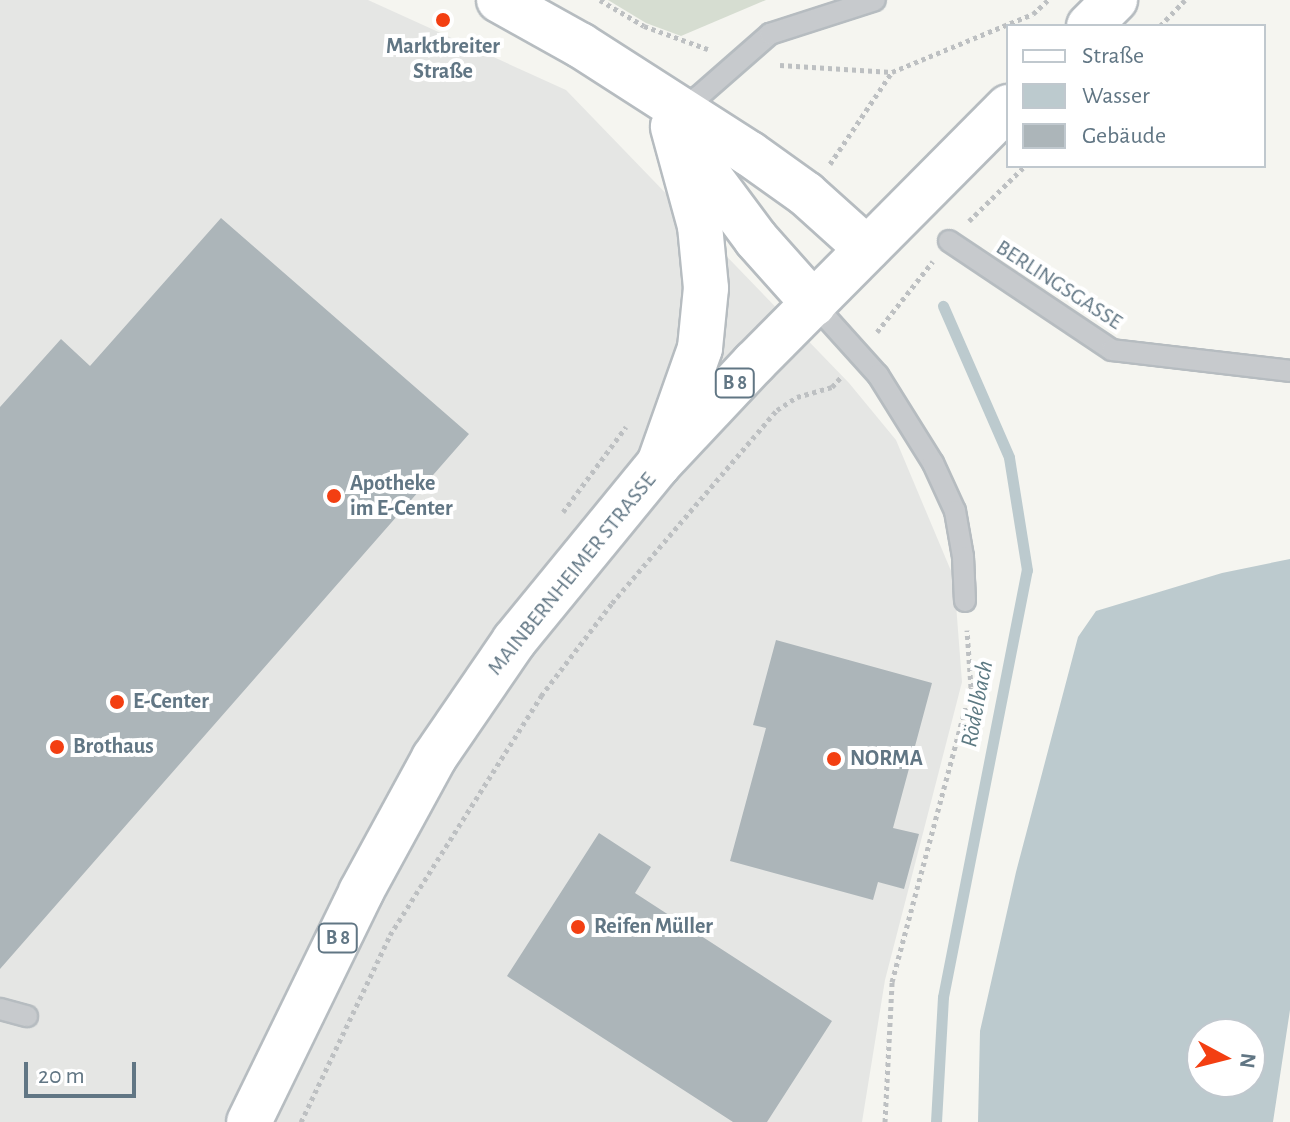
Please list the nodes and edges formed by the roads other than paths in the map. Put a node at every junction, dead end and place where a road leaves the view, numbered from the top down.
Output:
1 (499, 0) edge
2 (875, 0) edge
3 (1115, 0) edge
4 (1091, 24) edge
5 (1006, 109) edge
6 (679, 120) junction
7 (949, 241) dead end
8 (867, 249) junction
9 (814, 304) junction
10 (1290, 371) edge
11 (659, 464) junction
12 (965, 601) road end
13 (0, 1009) edge
14 (27, 1016) dead end
15 (249, 1122) edge

1 - 6 main road
2 - 6 lane
3 - 4 main road
5 - 8 main road, MAINBERNHEIMER STRASSE / B 8
6 - 8 main road
6 - 9 main road
6 - 11 main road
7 - 10 lane, BERLINGSGASSE
8 - 9 main road, MAINBERNHEIMER STRASSE / B 8
9 - 11 main road, MAINBERNHEIMER STRASSE / B 8
9 - 12 lane
11 - 15 main road, MAINBERNHEIMER STRASSE / B 8
13 - 14 lane

